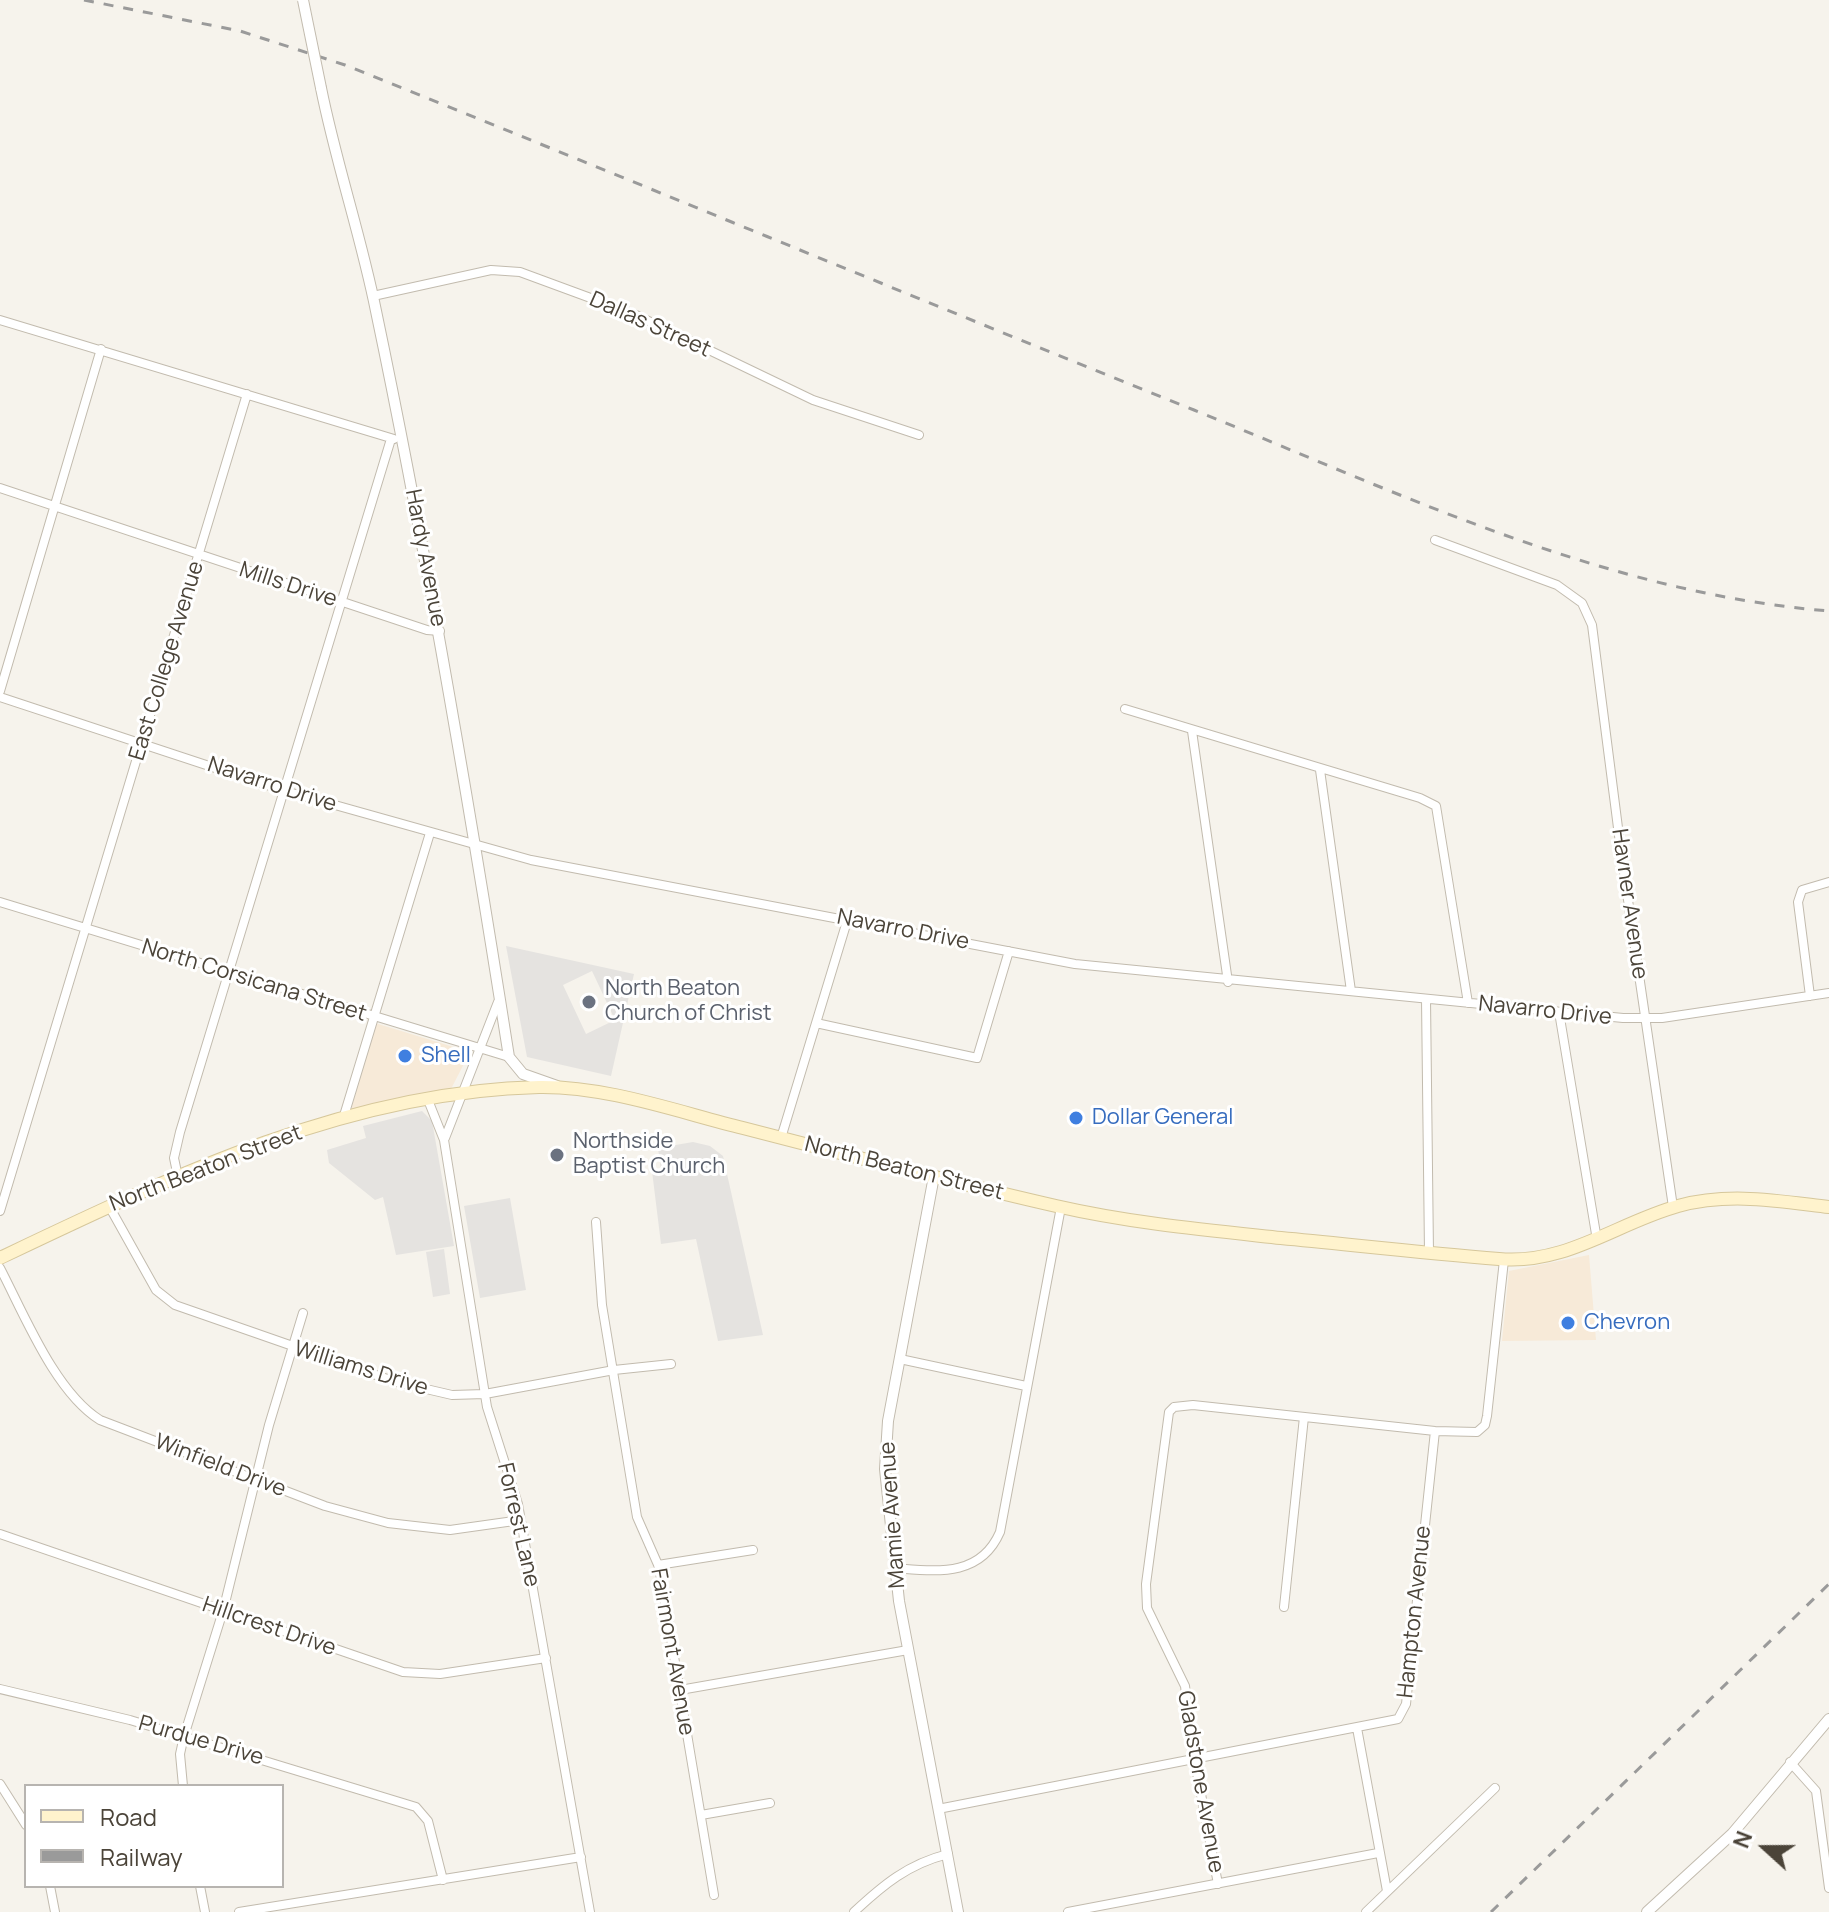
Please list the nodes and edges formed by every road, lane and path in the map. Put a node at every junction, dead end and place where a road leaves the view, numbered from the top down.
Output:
1 (303, 0) edge
2 (373, 296) junction
3 (0, 320) edge
4 (101, 349) junction
5 (247, 394) junction
6 (919, 435) dead end
7 (397, 438) junction
8 (0, 488) edge
9 (54, 507) junction
10 (1435, 540) dead end
11 (199, 556) junction
12 (343, 603) junction
13 (440, 631) junction
14 (0, 691) edge
15 (0, 697) edge
16 (1125, 709) dead end
17 (1192, 731) junction
18 (142, 742) junction
19 (1320, 770) junction
20 (285, 791) junction
21 (430, 833) junction
22 (475, 847) junction
23 (1829, 882) edge
24 (0, 902) edge
25 (848, 918) junction
26 (86, 928) junction
27 (1009, 951) junction
28 (230, 973) junction
29 (1228, 982) junction
30 (1351, 991) junction
31 (1829, 993) edge
32 (1810, 996) junction
33 (500, 997) junction
34 (1426, 999) junction
35 (1468, 1003) junction
36 (1559, 1012) junction
37 (374, 1018) junction
38 (1646, 1019) junction
39 (816, 1023) junction
40 (480, 1049) junction
41 (509, 1057) junction
42 (563, 1088) junction
43 (458, 1096) junction
44 (428, 1100) junction
45 (343, 1120) junction
46 (781, 1138) junction
47 (444, 1140) junction
48 (934, 1176) junction
49 (178, 1177) junction
50 (109, 1206) junction
51 (1061, 1207) junction
52 (1673, 1207) junction
53 (1829, 1207) edge
54 (0, 1211) edge
55 (596, 1222) dead end
56 (1597, 1240) junction
57 (1429, 1253) junction
58 (0, 1258) edge
59 (1504, 1260) junction
60 (0, 1268) edge
61 (303, 1313) dead end
62 (291, 1348) junction
63 (900, 1359) junction
64 (671, 1364) dead end
65 (614, 1370) junction
66 (1026, 1386) junction
67 (485, 1394) junction
68 (1304, 1417) junction
69 (1435, 1431) junction
70 (256, 1480) junction
71 (521, 1520) junction
72 (0, 1534) edge
73 (753, 1550) dead end
74 (658, 1565) junction
75 (894, 1568) junction
76 (1284, 1607) dead end
77 (223, 1611) junction
78 (908, 1650) junction
79 (546, 1658) junction
80 (0, 1689) edge
81 (680, 1690) junction
82 (1829, 1719) edge
83 (1357, 1728) junction
84 (184, 1736) junction
85 (1194, 1757) junction
86 (1790, 1762) junction
87 (0, 1784) edge
88 (183, 1784) edge
89 (1495, 1788) dead end
90 (770, 1803) dead end
91 (938, 1809) junction
92 (701, 1815) junction
93 (24, 1822) edge
94 (1378, 1853) junction
95 (948, 1854) junction
96 (581, 1857) junction
97 (443, 1880) junction
98 (1218, 1884) junction
99 (50, 1888) edge
100 (200, 1888) edge
101 (1829, 1888) edge
102 (1387, 1891) junction
103 (714, 1895) dead end
104 (1098, 1909) edge
105 (55, 1912) edge
106 (205, 1912) edge
107 (239, 1912) edge
108 (590, 1912) edge
109 (854, 1912) edge
110 (958, 1912) edge
111 (1068, 1912) edge
112 (1366, 1912) edge
113 (1647, 1912) edge

1 - 2 street, Hardy Avenue, bridge
2 - 6 street, Dallas Street
2 - 7 street, Hardy Avenue
3 - 4 street
4 - 5 street
4 - 9 street
5 - 7 street
5 - 11 street, East College Avenue
7 - 12 street
7 - 13 street, Hardy Avenue
8 - 9 street, Mills Drive
9 - 11 street, Mills Drive
9 - 14 street
10 - 38 street, Havner Avenue
11 - 12 street, Mills Drive
11 - 18 street, East College Avenue
12 - 13 street, Mills Drive
12 - 20 street
13 - 22 street, Hardy Avenue
15 - 18 street, Navarro Drive
16 - 17 street
17 - 19 street
17 - 29 street
18 - 20 street, Navarro Drive
18 - 26 street, East College Avenue
19 - 30 street
19 - 35 street
20 - 21 street, Navarro Drive
20 - 28 street
21 - 22 street, Navarro Drive
21 - 37 street
22 - 25 street, Navarro Drive
22 - 33 street, Hardy Avenue
23 - 32 street
24 - 26 street, North Corsicana Street
25 - 27 street, Navarro Drive
25 - 39 street
26 - 28 street, North Corsicana Street
26 - 54 street, East College Avenue
27 - 29 street, Navarro Drive
27 - 39 street
28 - 37 street, North Corsicana Street
28 - 49 street
29 - 30 street, Navarro Drive
30 - 34 street, Navarro Drive
31 - 32 street, Navarro Drive
32 - 38 street, Navarro Drive
33 - 40 street, Forrest Lane
33 - 41 street, Hardy Avenue
34 - 35 street, Navarro Drive
34 - 57 street
35 - 36 street, Navarro Drive
36 - 38 street, Navarro Drive
36 - 56 street
37 - 40 street, North Corsicana Street
37 - 45 street
38 - 52 street, Havner Avenue
39 - 46 street
40 - 41 street, North Corsicana Street
40 - 43 street, Forrest Lane
41 - 42 street
42 - 43 main road, North Beaton Street
42 - 46 main road, North Beaton Street
43 - 44 main road, North Beaton Street
43 - 47 street, Forrest Lane
44 - 45 main road, North Beaton Street
44 - 47 street, Forrest Lane
45 - 49 main road, North Beaton Street
46 - 48 main road, North Beaton Street
47 - 67 street, Forrest Lane
48 - 51 main road, North Beaton Street
48 - 63 street, Mamie Avenue
49 - 50 main road, North Beaton Street
50 - 58 main road, North Beaton Street
50 - 62 street, Williams Drive
51 - 57 main road, North Beaton Street
51 - 66 street
52 - 53 main road, North Beaton Street
52 - 56 main road, North Beaton Street
55 - 65 street, Fairmont Avenue
56 - 59 main road, North Beaton Street
57 - 59 main road, North Beaton Street
59 - 69 street
60 - 70 street, Winfield Drive
61 - 62 street
62 - 67 street, Williams Drive
62 - 70 street
63 - 66 street
63 - 75 street, Mamie Avenue
64 - 65 street, Williams Drive
65 - 67 street, Williams Drive
65 - 74 street, Fairmont Avenue
66 - 75 street
67 - 71 street, Forrest Lane
68 - 69 street
68 - 76 street
68 - 85 street, Gladstone Avenue
69 - 83 street, Hampton Avenue
70 - 71 street, Winfield Drive
70 - 77 street
71 - 79 street, Forrest Lane
72 - 77 street, Hillcrest Drive
73 - 74 street
74 - 81 street, Fairmont Avenue
75 - 78 street, Mamie Avenue
77 - 79 street, Hillcrest Drive
77 - 84 street
78 - 81 street
78 - 91 street, Mamie Avenue
79 - 96 street, Forrest Lane
80 - 84 street, Purdue Drive
81 - 92 street, Fairmont Avenue
82 - 86 street
83 - 85 street, Hampton Avenue
83 - 94 street
84 - 88 street
84 - 97 street, Purdue Drive
85 - 91 street, Hampton Avenue
85 - 98 street, Gladstone Avenue
86 - 101 street
86 - 113 street
87 - 93 street
89 - 102 street
90 - 92 street
91 - 95 street, Mamie Avenue
92 - 103 street, Fairmont Avenue
94 - 98 street
94 - 102 street
95 - 109 street
95 - 110 street, Mamie Avenue
96 - 97 street
96 - 108 street, Forrest Lane
97 - 107 street
98 - 104 street
99 - 105 street
100 - 106 street
102 - 112 street
104 - 111 street

